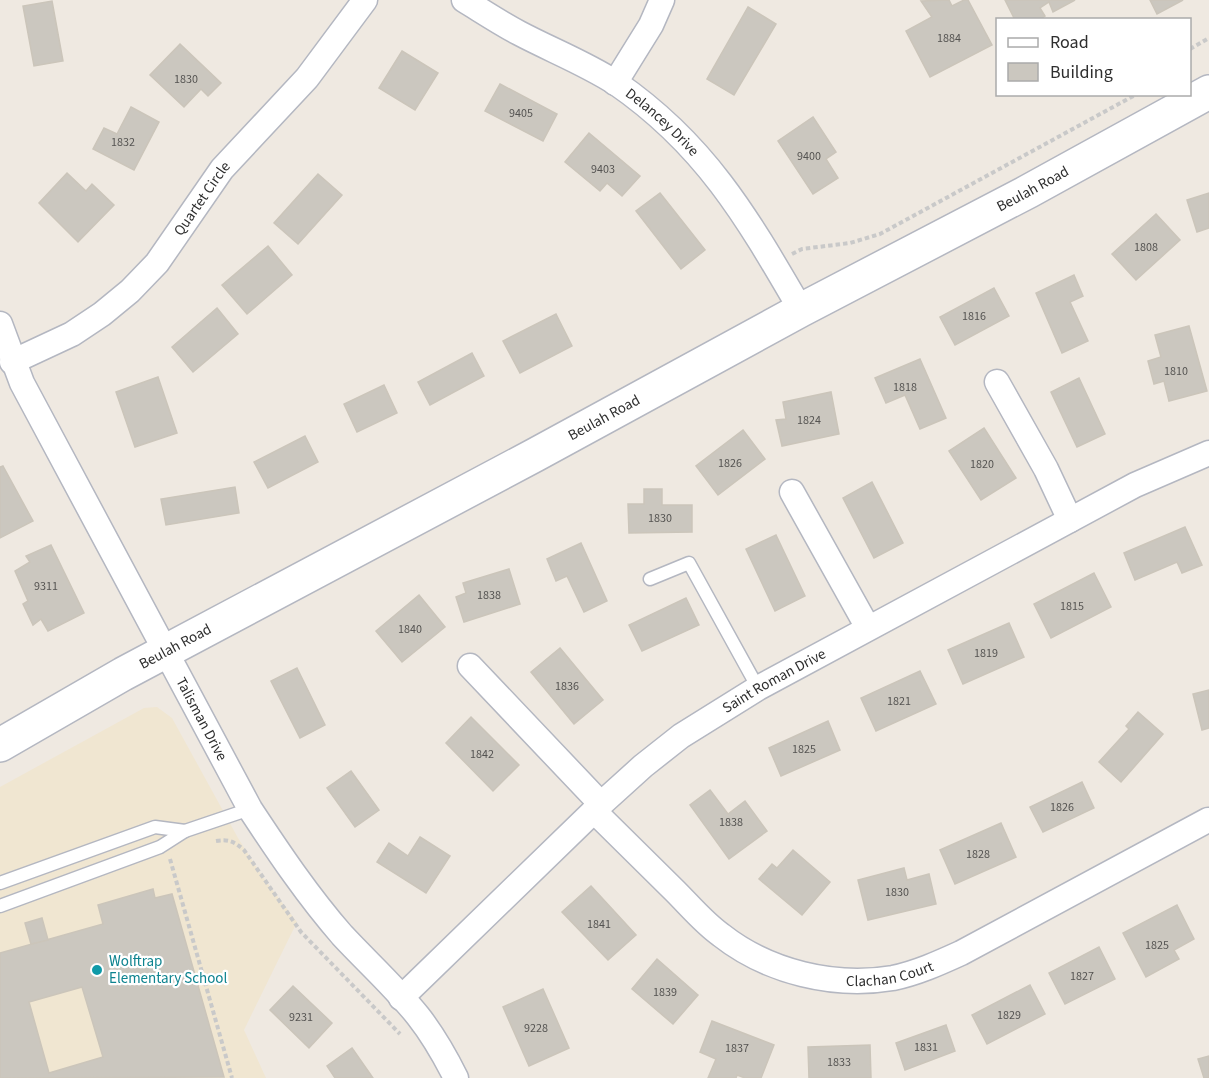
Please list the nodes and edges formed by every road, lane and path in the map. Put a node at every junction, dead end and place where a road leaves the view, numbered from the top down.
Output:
1 (365, 0) edge
2 (464, 0) edge
3 (662, 0) edge
4 (1209, 38) edge
5 (1191, 48) edge
6 (615, 82) junction
7 (1209, 92) edge
8 (1133, 96) edge
9 (811, 248) dead end
10 (801, 310) junction
11 (0, 324) edge
12 (12, 362) junction
13 (997, 382) dead end
14 (1209, 453) edge
15 (792, 492) dead end
16 (1070, 520) junction
17 (650, 579) dead end
18 (868, 628) junction
19 (165, 651) junction
20 (470, 666) dead end
21 (758, 688) junction
22 (0, 745) edge
23 (598, 808) junction
24 (250, 809) junction
25 (1208, 820) edge
26 (185, 831) junction
27 (213, 841) dead end
28 (170, 858) dead end
29 (0, 883) edge
30 (0, 906) edge
31 (401, 998) junction
32 (388, 1022) dead end
33 (232, 1078) edge
34 (456, 1078) edge

1 - 12 street, Quartet Circle
2 - 6 street, Delancey Drive
3 - 6 street
4 - 5 path
6 - 10 street, Delancey Drive
7 - 10 main road, Beulah Road
8 - 9 path
10 - 19 main road, Beulah Road
11 - 12 street, Talisman Drive
12 - 19 street, Talisman Drive
13 - 16 street
14 - 16 street, Saint Roman Drive
15 - 18 street
16 - 18 street, Saint Roman Drive
17 - 21 lane
18 - 21 street, Saint Roman Drive
19 - 22 main road, Beulah Road
19 - 24 street, Talisman Drive
20 - 23 street, Clachan Court
21 - 23 street, Saint Roman Drive
23 - 25 street, Clachan Court
23 - 31 street, Saint Roman Drive
24 - 26 lane
24 - 31 street, Talisman Drive
26 - 29 lane
26 - 30 lane
27 - 32 path
28 - 33 path
31 - 34 street, Talisman Drive

